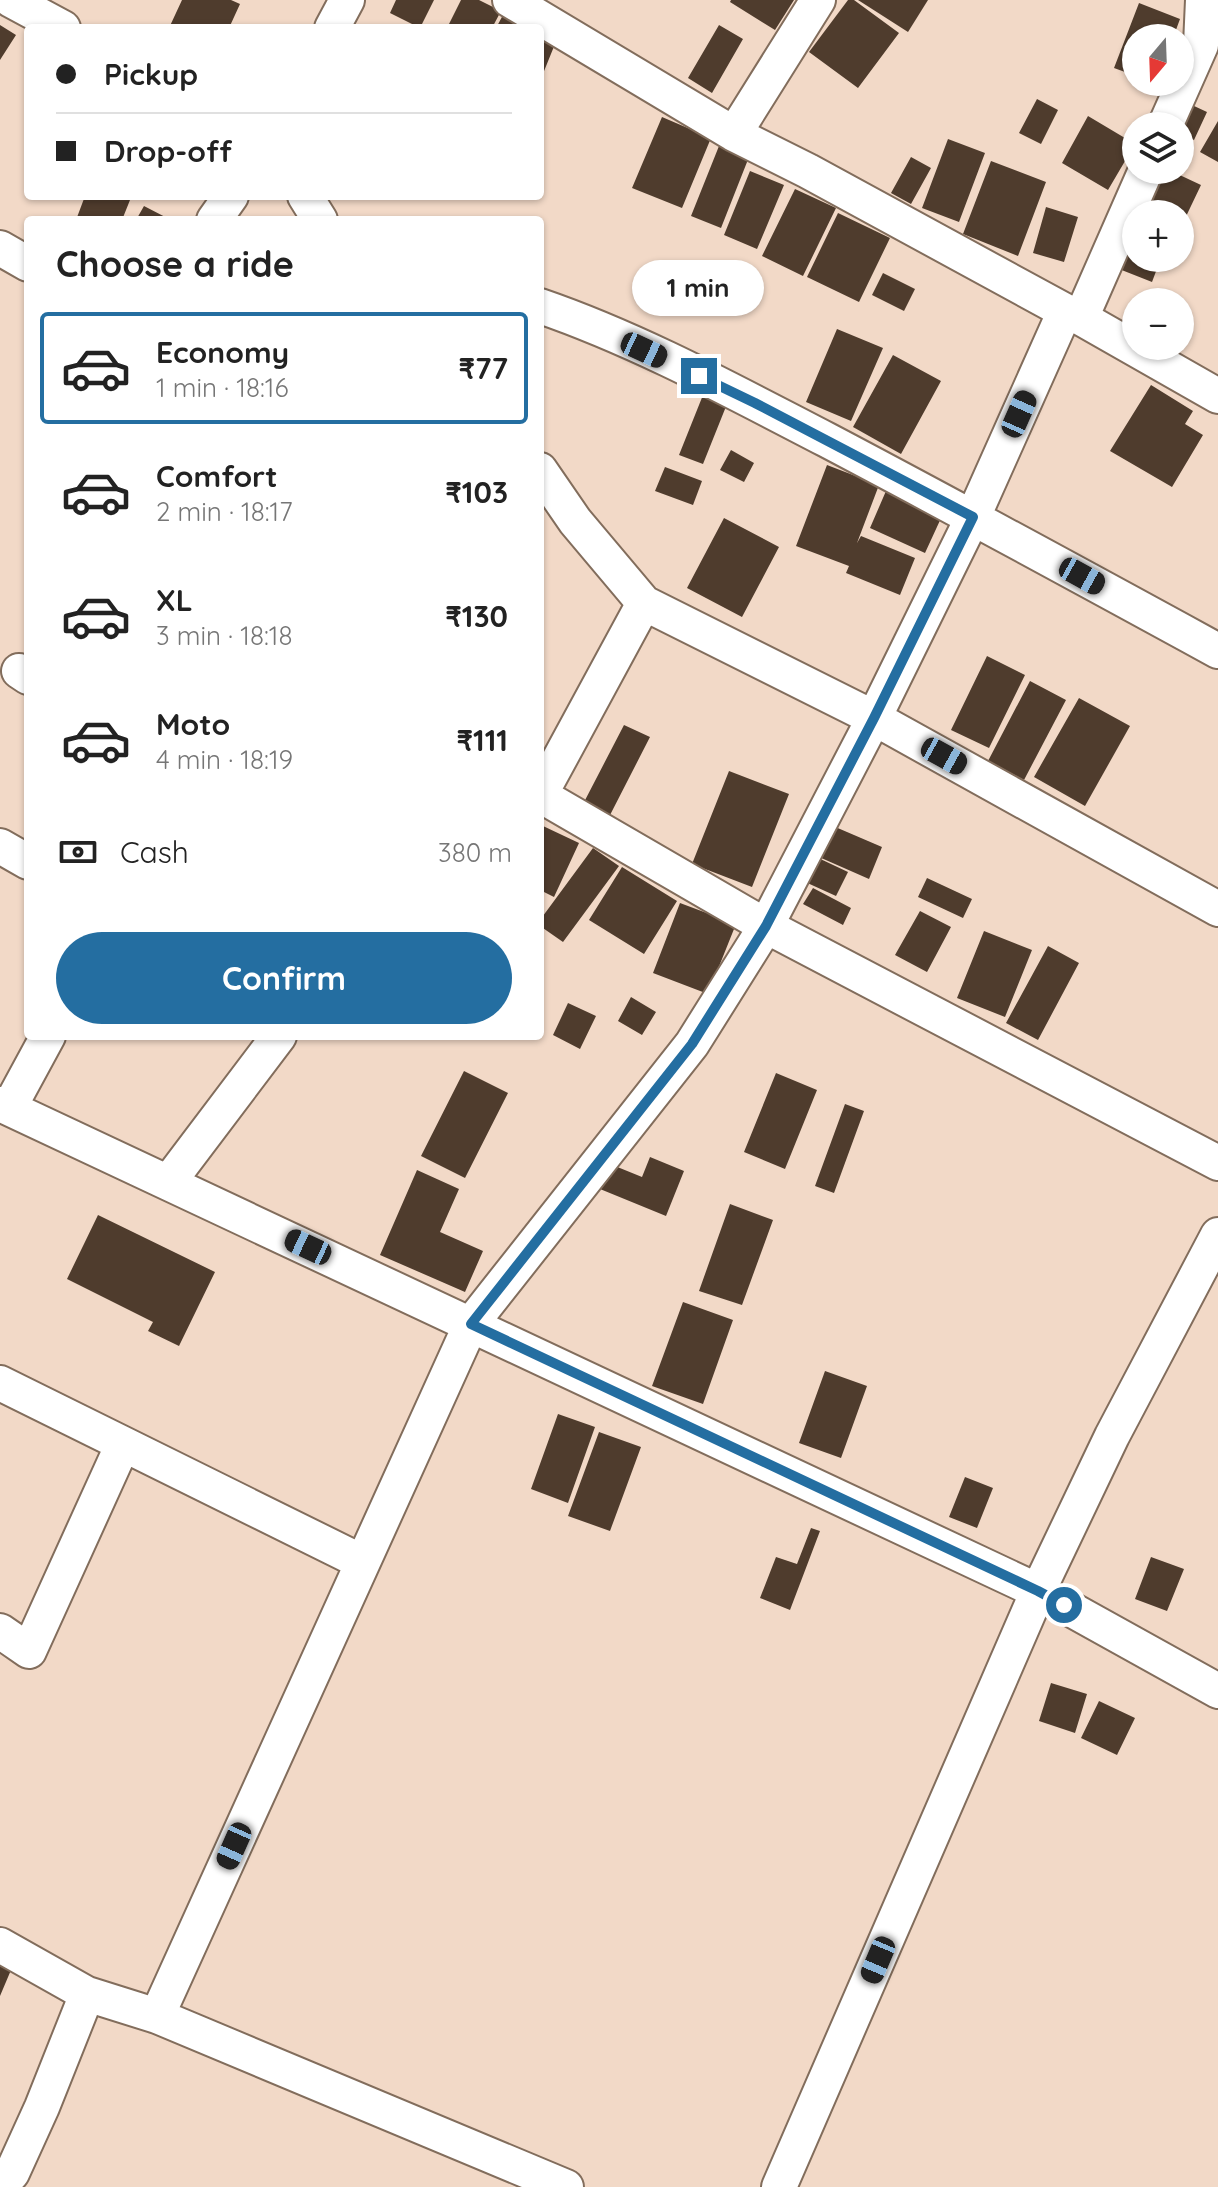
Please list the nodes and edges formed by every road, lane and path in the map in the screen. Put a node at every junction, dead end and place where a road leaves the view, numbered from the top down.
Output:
1 (11, 0) edge
2 (347, 0) edge
3 (510, 0) edge
4 (818, 0) edge
5 (1203, 0) edge
6 (56, 24) edge
7 (334, 24) edge
8 (1210, 51) edge
9 (1173, 112) edge
10 (734, 134) junction
11 (1139, 184) edge
12 (0, 248) edge
13 (24, 262) edge
14 (544, 307) edge
15 (1073, 315) junction
16 (1218, 396) edge
17 (544, 476) edge
18 (973, 517) junction
19 (644, 603) junction
20 (1218, 651) edge
21 (874, 718) junction
22 (544, 788) edge
23 (544, 797) edge
24 (0, 846) edge
25 (24, 860) edge
26 (1218, 909) edge
27 (766, 926) junction
28 (45, 1040) edge
29 (276, 1040) edge
30 (4, 1106) edge
31 (1218, 1163) edge
32 (171, 1183) junction
33 (1218, 1235) edge
34 (471, 1324) junction
35 (0, 1383) edge
36 (123, 1444) junction
37 (362, 1562) junction
38 (1038, 1591) junction
39 (0, 1631) edge
40 (1218, 1691) edge
41 (0, 1945) edge
42 (87, 1994) junction
43 (157, 2016) junction
44 (0, 2186) edge
45 (566, 2187) edge
46 (779, 2187) edge

1 - 6 street
2 - 7 street
3 - 10 street
4 - 10 street
5 - 8 street
8 - 9 street
10 - 15 street
11 - 15 street
12 - 13 street
14 - 18 street
15 - 16 street
15 - 18 street
17 - 19 street
18 - 20 street
18 - 21 street
19 - 21 street
19 - 22 street
21 - 26 street
21 - 27 street
23 - 27 street
24 - 25 street
27 - 31 street
27 - 34 street
28 - 30 street
29 - 32 street
30 - 32 street
32 - 34 street
33 - 38 street
34 - 37 street
34 - 38 street
35 - 36 street
36 - 37 street
36 - 39 street
37 - 43 street
38 - 40 street
38 - 46 street
41 - 42 street
42 - 43 street
42 - 44 street
43 - 45 street

